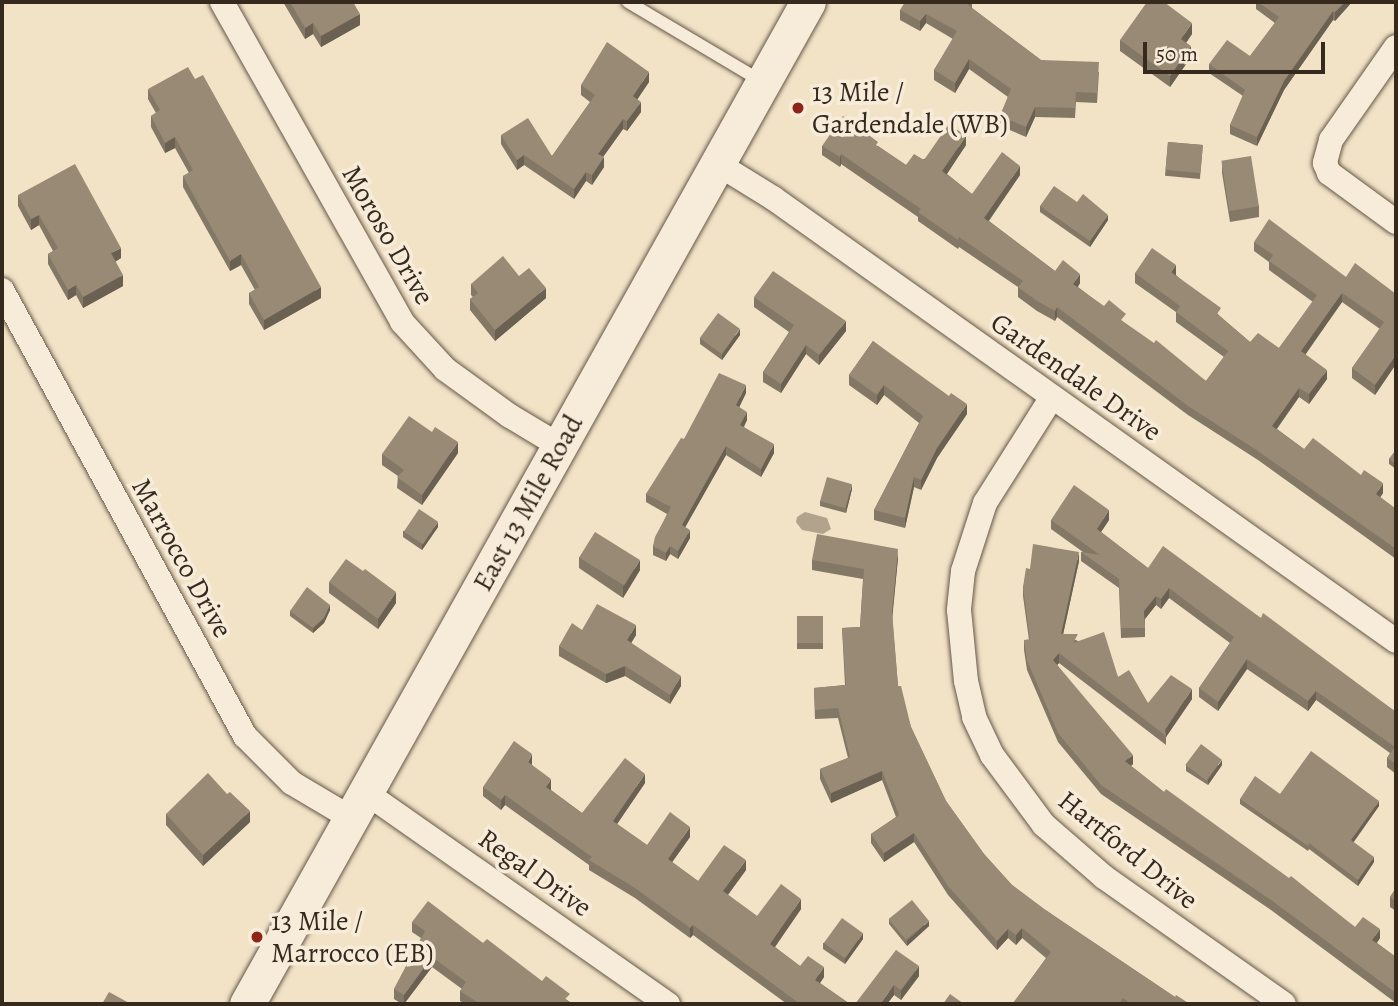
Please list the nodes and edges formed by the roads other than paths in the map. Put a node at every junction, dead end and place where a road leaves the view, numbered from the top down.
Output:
1 (222, 2) edge
2 (628, 2) edge
3 (808, 2) edge
4 (1396, 47) edge
5 (763, 82) junction
6 (718, 164) junction
7 (1396, 222) edge
8 (2, 290) edge
9 (1052, 397) junction
10 (560, 446) junction
11 (1396, 641) edge
12 (358, 805) junction
13 (247, 1004) edge
14 (668, 1004) edge
15 (1284, 1004) edge

1 - 10 street, Moroso Drive
2 - 5 lane
3 - 5 main road, East 13 Mile Road
4 - 7 street
5 - 6 main road, East 13 Mile Road
6 - 9 street, Gardendale Drive
6 - 10 main road, East 13 Mile Road
8 - 12 street, Marrocco Drive
9 - 11 street, Gardendale Drive
9 - 15 street, Hartford Drive
10 - 12 main road, East 13 Mile Road
12 - 13 main road, East 13 Mile Road
12 - 14 street, Regal Drive

